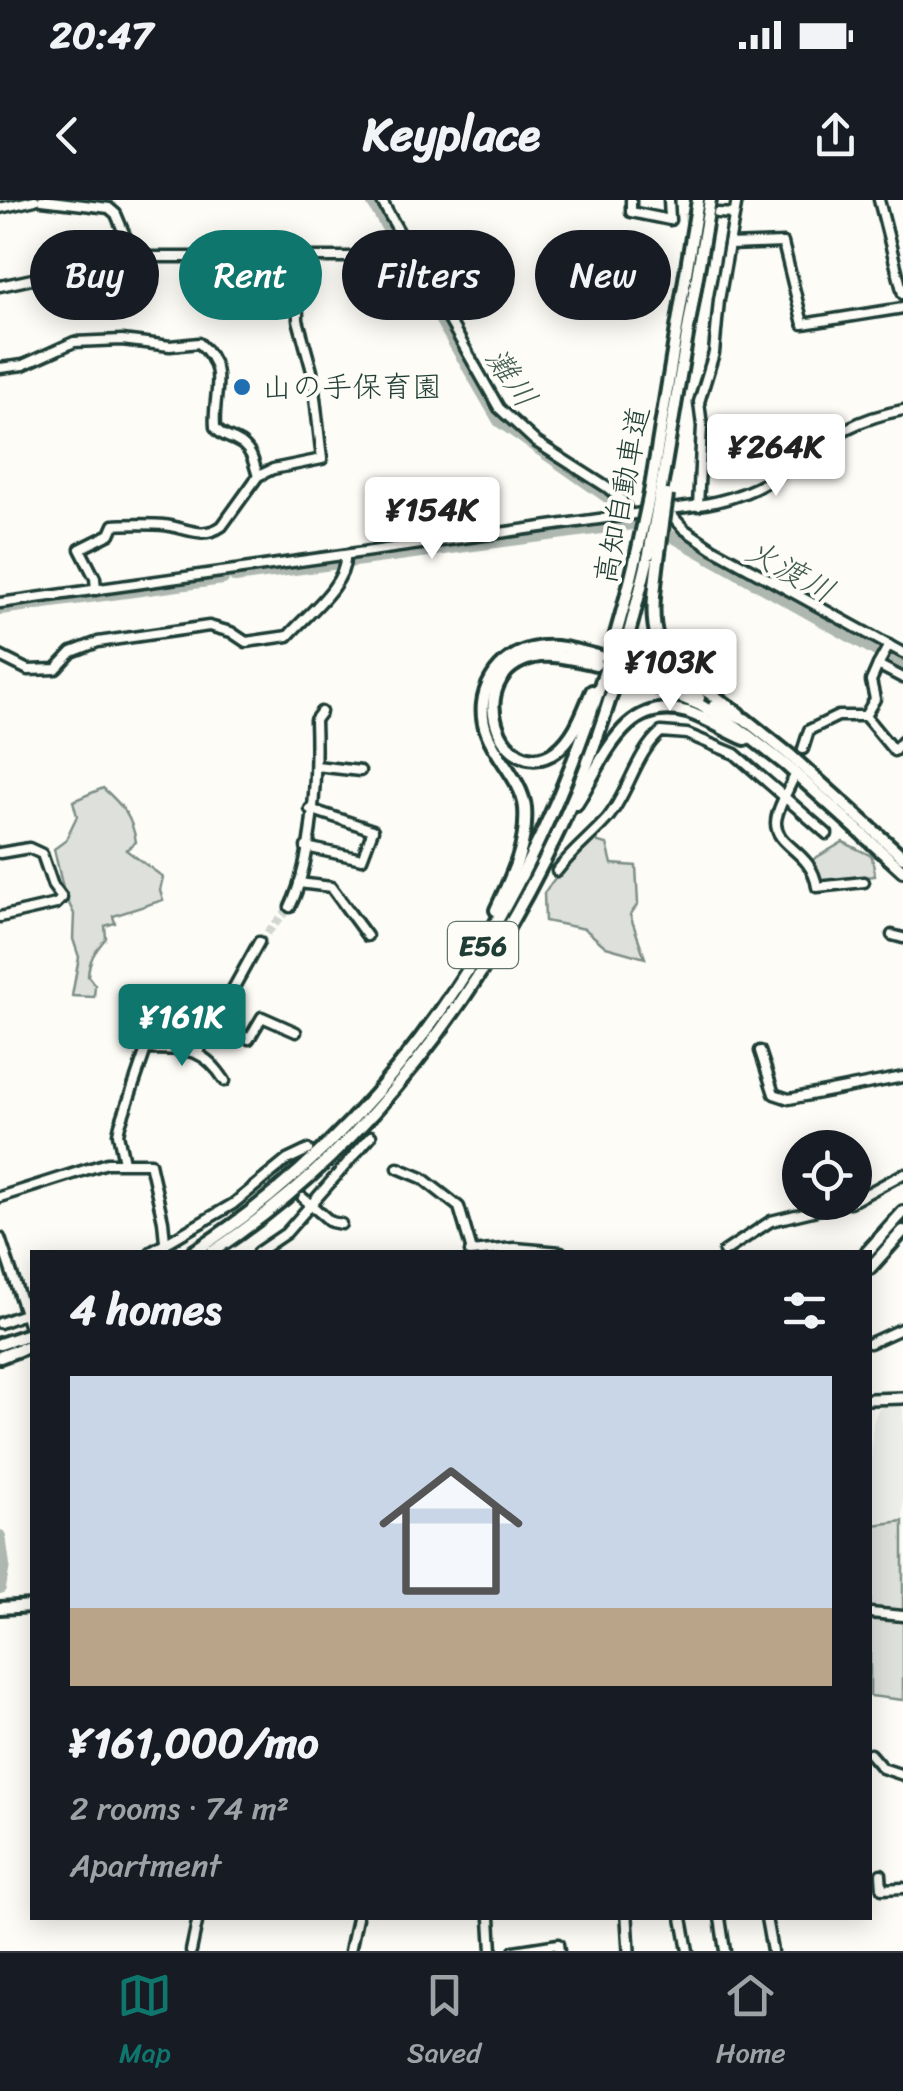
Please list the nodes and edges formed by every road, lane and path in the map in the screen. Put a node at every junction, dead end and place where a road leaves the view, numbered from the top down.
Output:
1 (39, 200) edge
2 (118, 200) edge
3 (381, 200) edge
4 (632, 200) edge
5 (670, 200) edge
6 (698, 200) edge
7 (710, 200) edge
8 (737, 200) edge
9 (879, 200) edge
10 (0, 208) edge
11 (110, 208) junction
12 (718, 213) tunnel mouth
13 (734, 214) junction
14 (671, 217) junction
15 (684, 218) tunnel mouth
16 (123, 230) edge
17 (400, 230) edge
18 (728, 246) junction
19 (30, 280) edge
20 (0, 286) edge
21 (903, 294) edge
22 (903, 308) edge
23 (298, 320) edge
24 (450, 320) edge
25 (0, 368) edge
26 (903, 410) edge
27 (258, 476) junction
28 (659, 494) junction
29 (698, 506) junction
30 (668, 510) junction
31 (629, 514) junction
32 (648, 554) junction
33 (344, 555) junction
34 (96, 590) junction
35 (0, 604) edge
36 (888, 647) junction
37 (611, 650) junction
38 (903, 652) edge
39 (0, 656) edge
40 (879, 663) junction
41 (903, 678) edge
42 (321, 712) dead end
43 (866, 716) junction
44 (745, 719) junction
45 (903, 741) edge
46 (754, 744) junction
47 (803, 749) dead end
48 (894, 750) junction
49 (903, 762) edge
50 (316, 766) junction
51 (360, 771) dead end
52 (793, 779) dead end
53 (785, 799) junction
54 (310, 810) junction
55 (561, 826) junction
56 (826, 834) dead end
57 (306, 847) junction
58 (0, 853) edge
59 (903, 857) edge
60 (558, 871) dead end
61 (903, 872) edge
62 (864, 882) dead end
63 (299, 883) junction
64 (290, 907) tunnel mouth
65 (0, 917) edge
66 (366, 936) dead end
67 (892, 936) dead end
68 (903, 938) edge
69 (259, 942) tunnel mouth
70 (166, 1019) dead end
71 (214, 1021) junction
72 (436, 1021) junction
73 (296, 1032) dead end
74 (146, 1049) junction
75 (760, 1051) dead end
76 (198, 1052) junction
77 (903, 1077) edge
78 (224, 1081) dead end
79 (371, 1136) dead end
80 (308, 1150) dead end
81 (124, 1162) junction
82 (398, 1168) dead end
83 (903, 1174) edge
84 (872, 1190) edge
85 (0, 1197) edge
86 (306, 1201) junction
87 (903, 1212) edge
88 (782, 1218) edge
89 (341, 1224) dead end
90 (901, 1237) edge
91 (0, 1238) edge
92 (166, 1249) edge
93 (196, 1250) edge
94 (215, 1250) edge
95 (261, 1250) edge
96 (470, 1250) edge
97 (513, 1250) edge
98 (543, 1250) edge
99 (727, 1250) edge
100 (869, 1250) edge
101 (872, 1266) edge
102 (29, 1313) edge
103 (0, 1323) edge
104 (903, 1328) edge
105 (30, 1329) edge
106 (872, 1342) edge
107 (0, 1344) edge
108 (30, 1346) edge
109 (0, 1357) edge
110 (903, 1398) edge
111 (872, 1399) edge
112 (30, 1606) edge
113 (4, 1608) edge
114 (872, 1613) edge
115 (903, 1616) edge
116 (872, 1756) edge
117 (903, 1775) edge
118 (882, 1874) dead end
119 (903, 1888) edge
120 (198, 1920) edge
121 (357, 1920) edge
122 (490, 1920) edge
123 (628, 1920) edge
124 (682, 1920) edge
125 (720, 1920) edge
126 (766, 1920) edge
127 (190, 1951) edge
128 (350, 1951) edge
129 (492, 1951) edge
130 (514, 1951) edge
131 (559, 1951) edge
132 (629, 1951) edge
133 (688, 1951) edge
134 (725, 1951) edge
135 (772, 1951) edge

1 - 10 street
1 - 11 street
2 - 11 street
3 - 17 street
4 - 14 street
5 - 14 street
6 - 28 highway, 高知自動車道 / E56
7 - 28 highway, 高知自動車道
8 - 13 street
9 - 21 street
11 - 16 street
12 - 13 street
13 - 18 street
14 - 15 street
18 - 22 street
18 - 29 street
19 - 20 street
23 - 27 street
24 - 31 street
25 - 27 street
26 - 29 street
27 - 34 street
28 - 32 highway, 高知自動車道 / E56, bridge
28 - 32 highway, bridge
29 - 30 street
30 - 31 street
30 - 36 street
31 - 33 street
32 - 37 highway, 高知自動車道 / E56
32 - 44 highway
32 - 55 highway, 高知自動車道 / E56
33 - 34 street
33 - 39 street
34 - 35 street
36 - 38 street
36 - 40 street
37 - 72 highway, 高知自動車道 / E56
37 - 72 highway
40 - 41 street
40 - 43 street
42 - 50 street
43 - 47 street
43 - 48 street
44 - 46 highway
44 - 59 highway
45 - 48 street
46 - 55 highway
46 - 61 highway
48 - 49 street
50 - 51 street
50 - 54 street
52 - 53 street
53 - 56 street
53 - 60 street
53 - 62 street
54 - 57 street
54 - 57 street
55 - 94 highway, 高知自動車道 / E56
57 - 63 street
58 - 65 street
63 - 64 street
63 - 66 street
67 - 68 street
69 - 71 street
70 - 74 street
71 - 73 street
71 - 76 street
72 - 93 highway, 高知自動車道 / E56
74 - 76 street
74 - 81 street
75 - 77 street
76 - 78 street
79 - 86 street
80 - 92 street
81 - 85 street
81 - 92 street
82 - 96 street
83 - 84 street
86 - 89 street
86 - 95 street
87 - 100 highway
88 - 99 street
90 - 101 highway
91 - 102 street
97 - 98 street
102 - 103 street
104 - 106 street
105 - 107 highway
108 - 109 highway
110 - 111 main road
112 - 113 highway
114 - 115 street
116 - 117 street
118 - 119 street
120 - 127 street
121 - 128 street
122 - 129 street
123 - 132 main road
124 - 133 street
125 - 134 street
126 - 135 street
130 - 131 street

